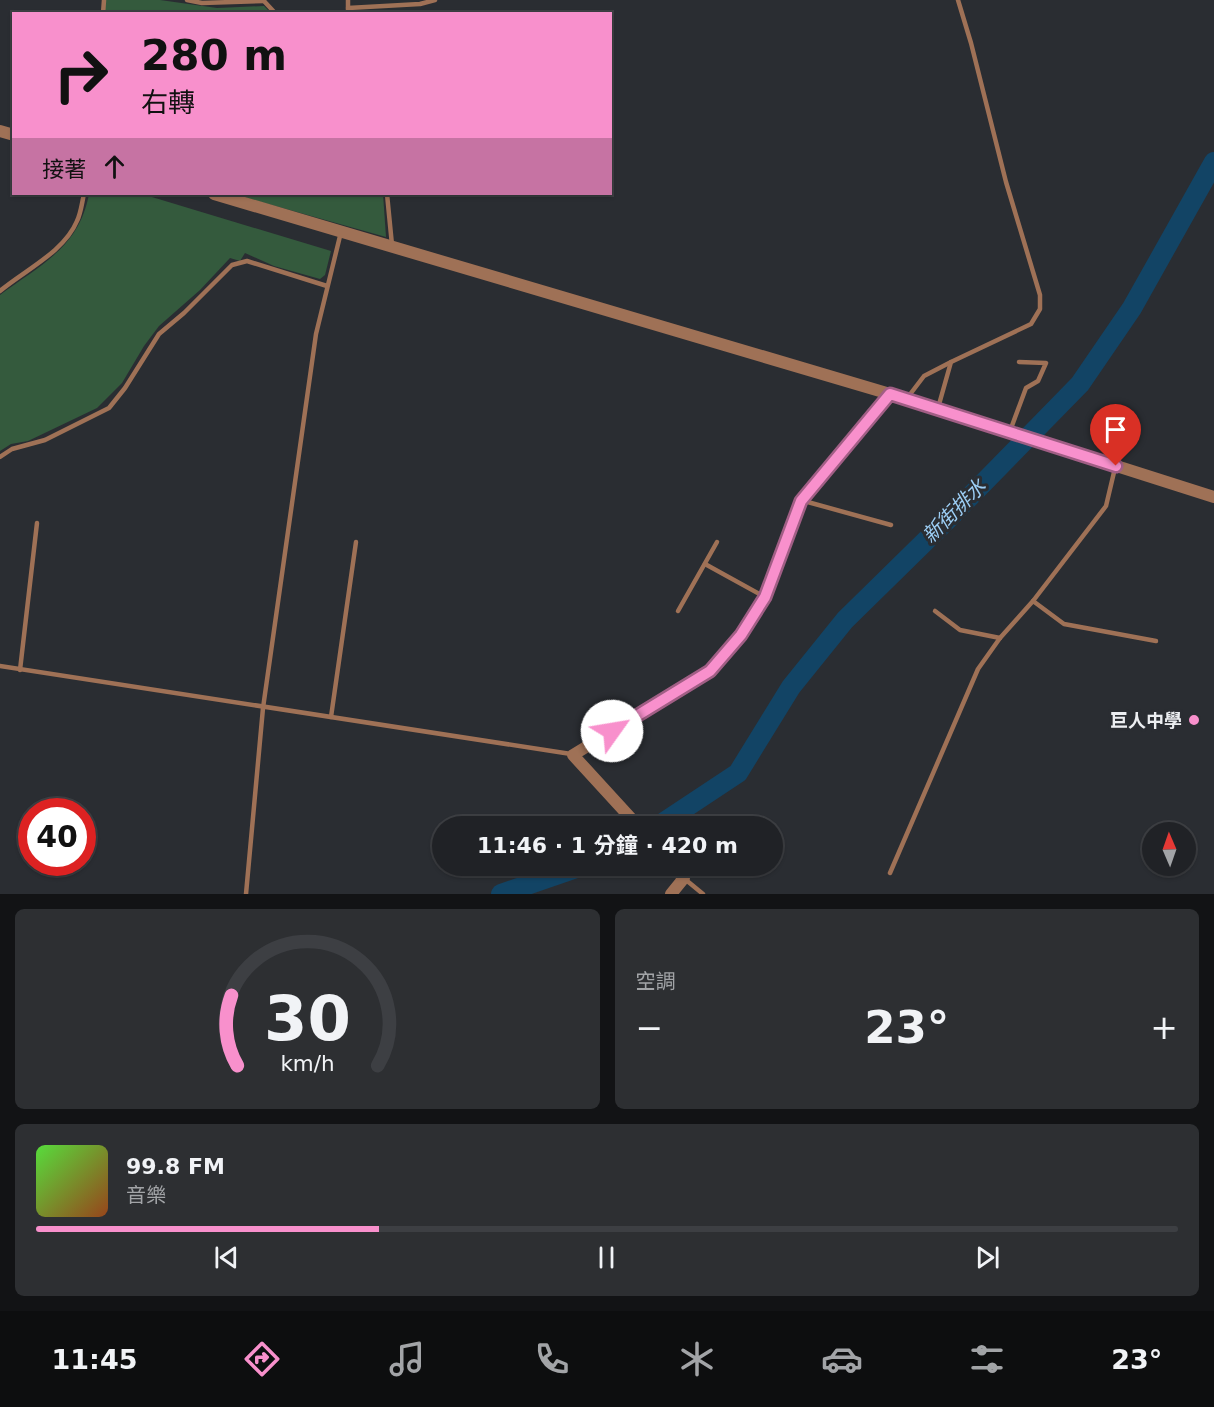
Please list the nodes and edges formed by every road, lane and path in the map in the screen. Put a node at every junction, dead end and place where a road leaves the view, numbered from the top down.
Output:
1 (187, 0) edge
2 (264, 0) edge
3 (348, 0) edge
4 (435, 0) edge
5 (958, 0) edge
6 (348, 11) edge
7 (274, 12) edge
8 (84, 195) edge
9 (217, 195) edge
10 (387, 195) edge
11 (342, 231) junction
12 (392, 246) junction
13 (327, 286) junction
14 (0, 291) edge
15 (951, 362) junction
16 (1019, 362) dead end
17 (890, 394) junction
18 (906, 399) junction
19 (938, 409) junction
20 (1014, 432) junction
21 (0, 457) edge
22 (1116, 466) junction
23 (1214, 497) edge
24 (801, 501) junction
25 (37, 523) dead end
26 (891, 525) dead end
27 (356, 542) dead end
28 (717, 542) dead end
29 (705, 564) junction
30 (765, 597) junction
31 (1033, 601) junction
32 (678, 611) dead end
33 (935, 611) dead end
34 (1000, 638) junction
35 (1156, 641) dead end
36 (0, 666) edge
37 (20, 670) junction
38 (263, 708) junction
39 (331, 717) junction
40 (573, 755) junction
41 (628, 816) edge
42 (890, 873) dead end
43 (681, 876) edge
44 (684, 879) junction
45 (246, 894) edge
46 (671, 894) edge
47 (704, 894) edge

1 - 2 lane
2 - 7 lane
3 - 6 lane
4 - 6 lane
5 - 15 lane
8 - 14 lane
9 - 11 street
10 - 12 lane
11 - 12 street
11 - 13 lane
12 - 17 street
13 - 21 lane
13 - 38 lane
15 - 18 lane
15 - 19 lane
16 - 20 lane
17 - 18 street
17 - 24 street
18 - 19 street
19 - 20 street
20 - 22 street
22 - 23 street
22 - 31 lane
24 - 26 lane
24 - 30 street
25 - 37 lane
27 - 39 lane
28 - 29 lane
29 - 30 lane
29 - 32 lane
30 - 40 street
31 - 34 lane
31 - 35 lane
33 - 34 lane
34 - 42 lane
36 - 37 lane
37 - 38 lane
38 - 39 lane
38 - 45 lane
39 - 40 lane
40 - 41 street
43 - 44 street
44 - 46 street
44 - 47 lane

